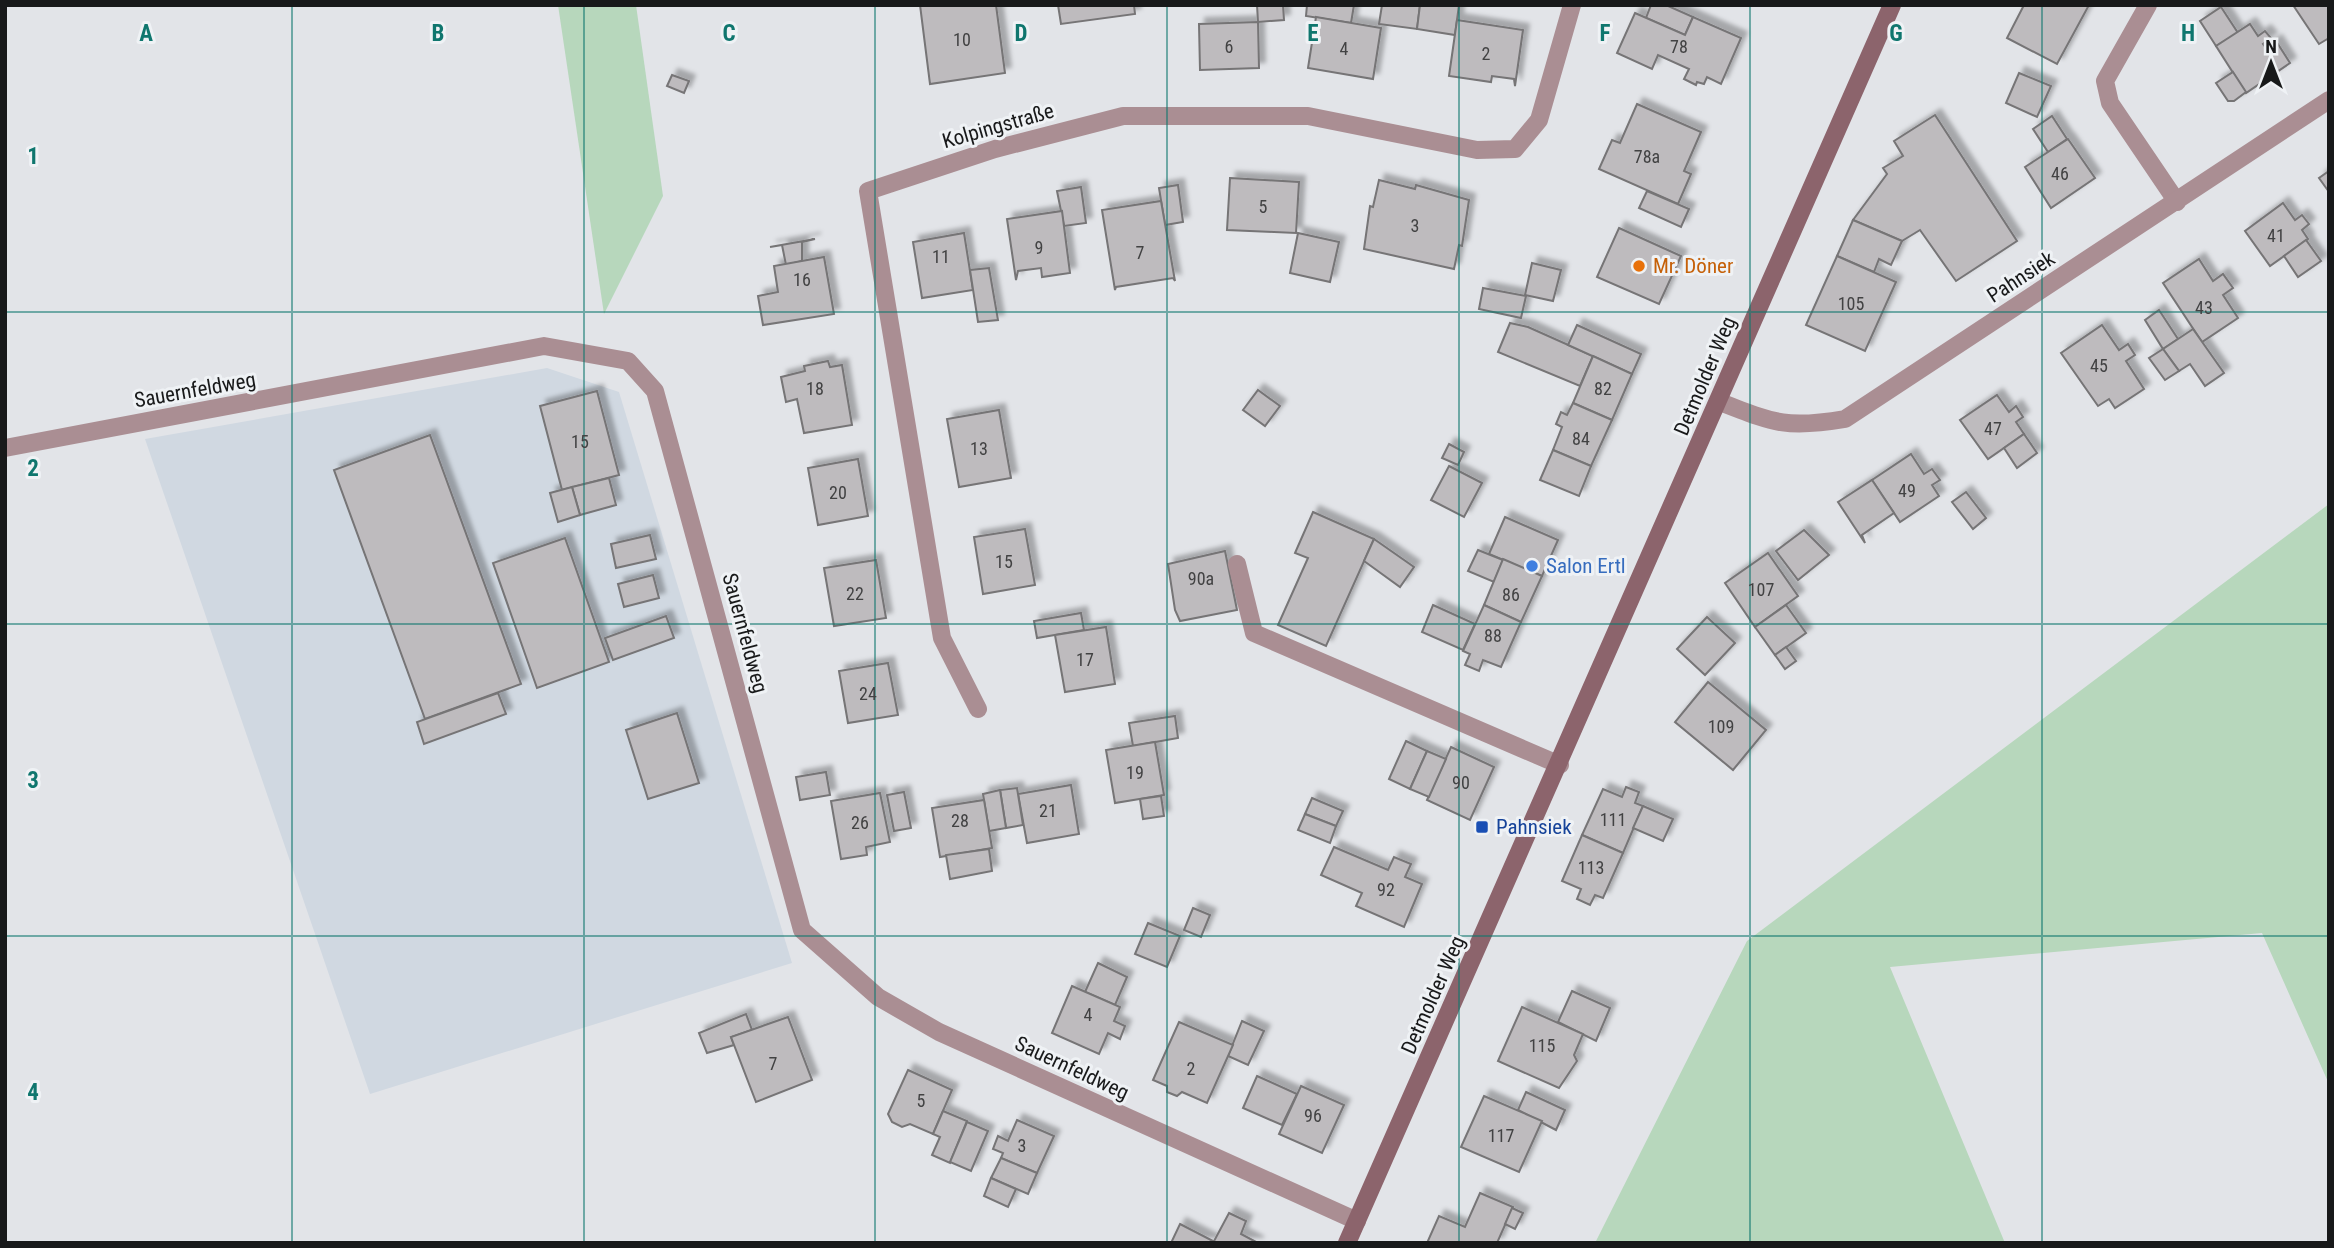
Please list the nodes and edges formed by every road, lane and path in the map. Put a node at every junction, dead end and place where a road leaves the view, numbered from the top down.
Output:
1 (1572, 5) edge
2 (1892, 5) edge
3 (2148, 5) edge
4 (2329, 100) edge
5 (2177, 202) junction
6 (1720, 402) junction
7 (5, 448) edge
8 (1237, 564) dead end
9 (978, 709) dead end
10 (1560, 765) junction
11 (1357, 1221) junction
12 (1347, 1243) edge

1 - 9 street, Kolpingstraße
2 - 6 street, Detmolder Weg
3 - 5 street
4 - 5 street, Pahnsiek
5 - 6 street, Pahnsiek
6 - 10 street, Detmolder Weg
7 - 11 street, Sauernfeldweg
8 - 10 street
10 - 11 street, Detmolder Weg
11 - 12 street, Detmolder Weg

